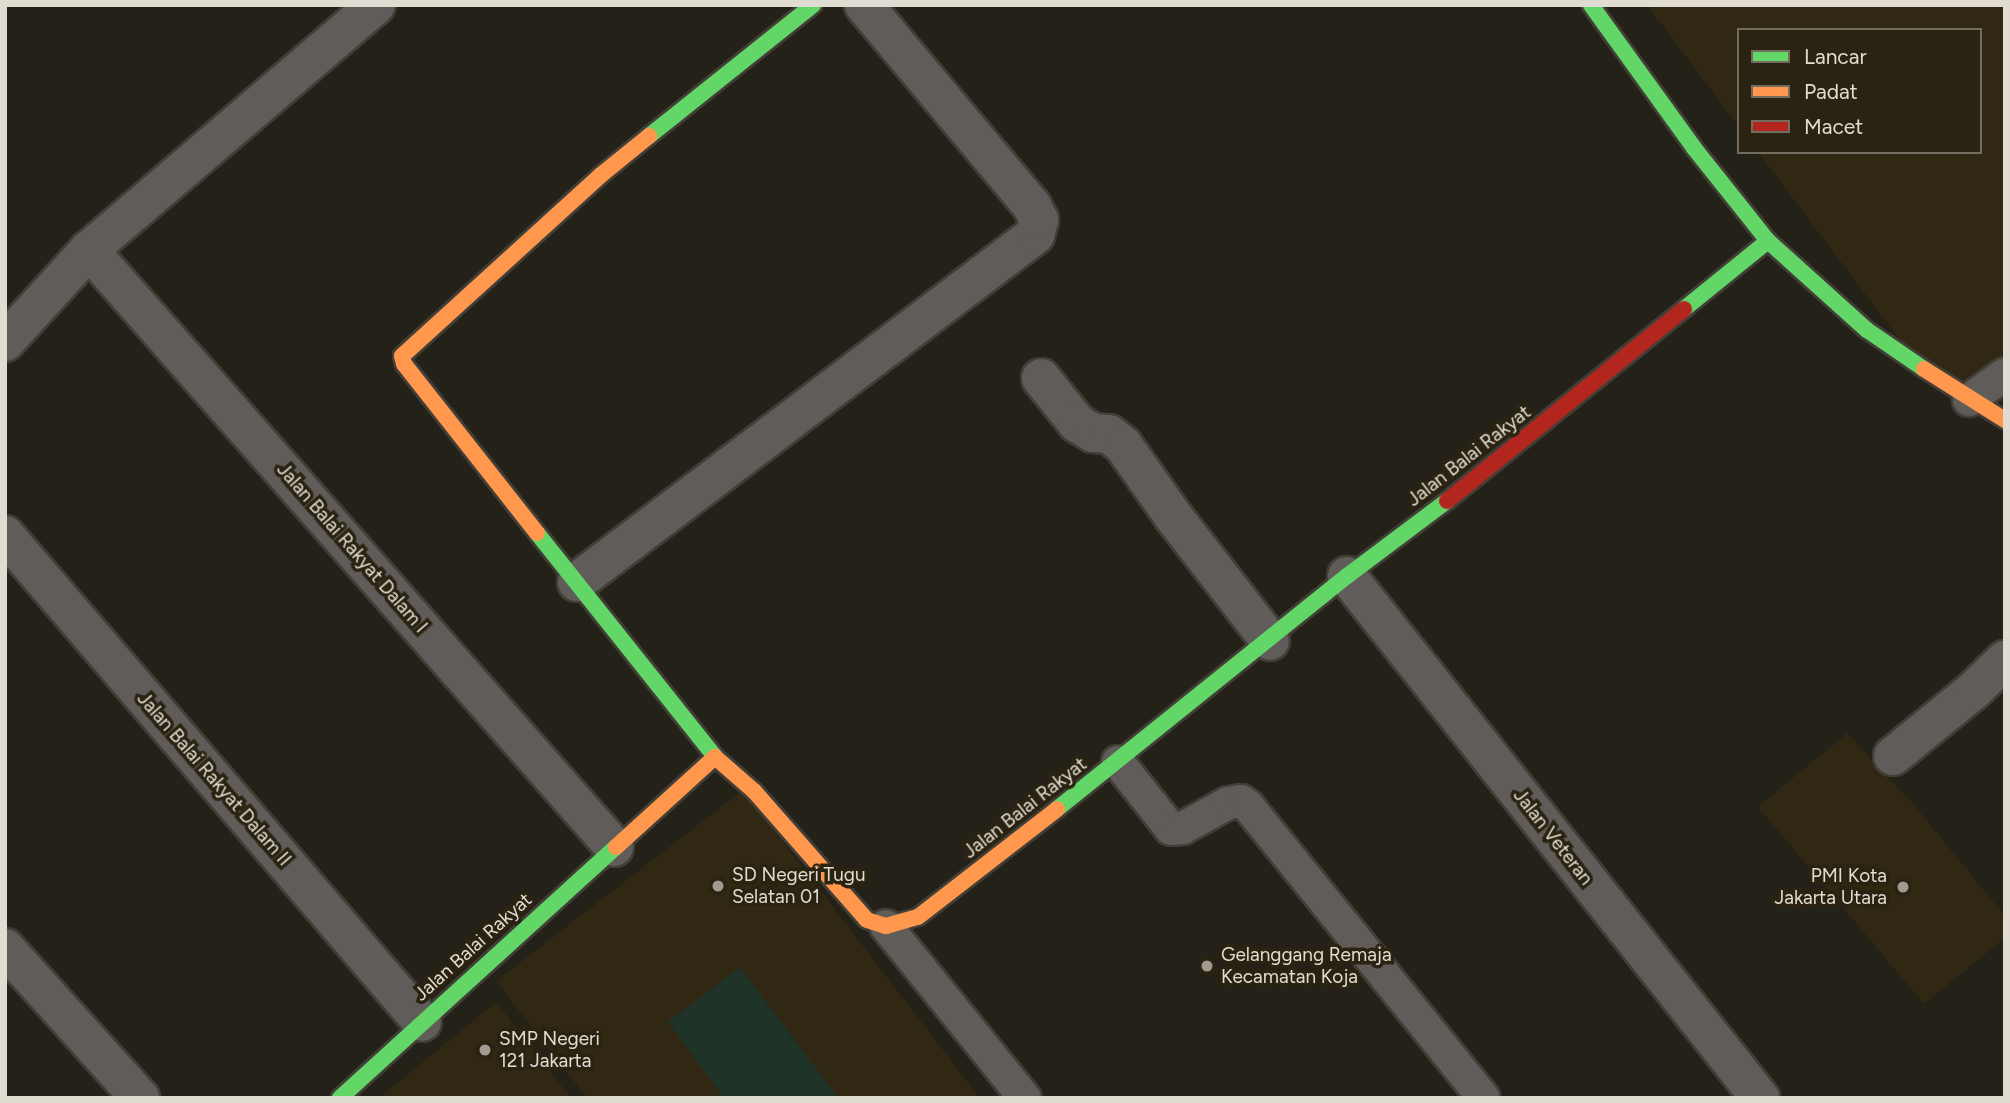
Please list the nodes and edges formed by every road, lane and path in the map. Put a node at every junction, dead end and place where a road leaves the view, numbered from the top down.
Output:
1 (376, 5) edge
2 (813, 5) edge
3 (864, 5) edge
4 (1591, 5) edge
5 (1768, 241) junction
6 (89, 250) junction
7 (5, 342) edge
8 (2005, 374) edge
9 (1041, 378) dead end
10 (1969, 400) junction
11 (2005, 420) edge
12 (5, 535) edge
13 (1347, 576) junction
14 (577, 582) junction
15 (1270, 641) junction
16 (2005, 660) edge
17 (1893, 756) dead end
18 (715, 757) junction
19 (1118, 762) junction
20 (614, 847) junction
21 (886, 926) junction
22 (5, 948) edge
23 (422, 1022) junction
24 (140, 1098) edge
25 (340, 1098) edge
26 (1025, 1098) edge
27 (1484, 1098) edge
28 (1760, 1098) edge

1 - 6 street
2 - 14 street
3 - 14 street
4 - 5 street
5 - 10 street
5 - 13 street, Jalan Balai Rakyat
6 - 7 street
6 - 20 street, Jalan Balai Rakyat Dalam I
8 - 10 lane
9 - 15 street
10 - 11 street
12 - 23 street, Jalan Balai Rakyat Dalam II
13 - 15 street, Jalan Balai Rakyat
13 - 28 street, Jalan Veteran
14 - 18 street
15 - 19 street, Jalan Balai Rakyat
16 - 17 street
18 - 20 street, Jalan Balai Rakyat
18 - 21 street
19 - 21 street, Jalan Balai Rakyat
19 - 27 lane
20 - 23 street, Jalan Balai Rakyat
21 - 26 lane
22 - 24 street
23 - 25 street, Jalan Balai Rakyat

